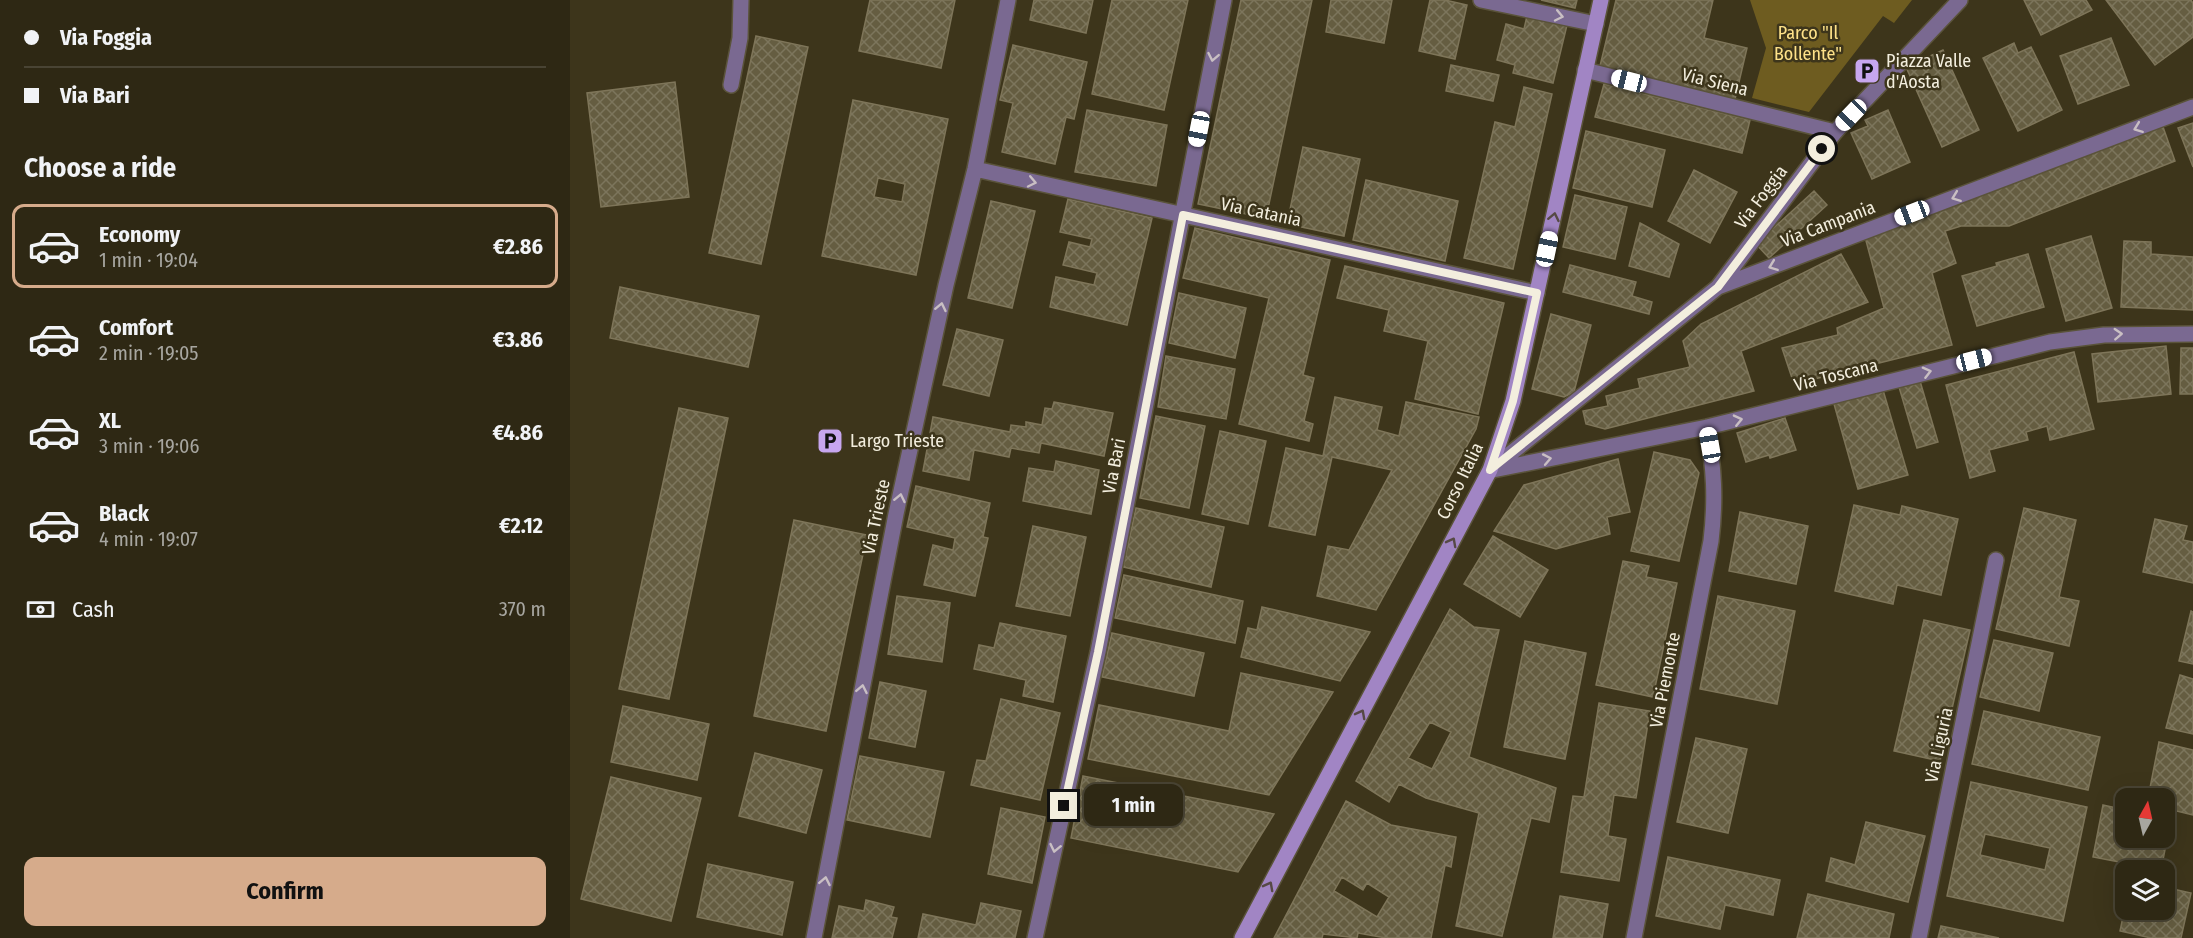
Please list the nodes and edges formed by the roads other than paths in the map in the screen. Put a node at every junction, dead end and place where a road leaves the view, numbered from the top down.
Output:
1 (741, 0) edge
2 (1008, 0) edge
3 (1224, 0) edge
4 (1481, 0) edge
5 (1601, 0) edge
6 (1960, 0) edge
7 (1596, 24) junction
8 (1585, 70) junction
9 (730, 85) dead end
10 (2193, 107) edge
11 (1835, 132) junction
12 (975, 169) junction
13 (1183, 215) junction
14 (1718, 287) junction
15 (1537, 293) junction
16 (2193, 334) edge
17 (1707, 428) junction
18 (1490, 470) junction
19 (1996, 560) dead end
20 (814, 938) edge
21 (1035, 938) edge
22 (1242, 938) edge
23 (1634, 938) edge
24 (1919, 938) edge

1 - 9 street
2 - 12 street, Via Trieste
3 -> 13 street, Via Bari
4 -> 7 street
5 - 7 street, Corso Italia
6 - 11 street, Via Foggia
7 - 8 street, Corso Italia
8 - 11 street, Via Siena
15 -> 8 street, Corso Italia
10 -> 14 street, Via Campania
11 - 14 street, Via Foggia
12 -> 13 street, Via Catania
20 -> 12 street, Via Trieste
13 - 15 street, Via Catania
13 -> 21 street, Via Bari
14 - 18 street, Via Campania
15 - 18 street, Corso Italia
17 -> 16 street, Via Toscana
18 -> 17 street, Via Toscana
17 - 23 street, Via Piemonte
22 -> 18 street, Corso Italia
19 - 24 street, Via Liguria

